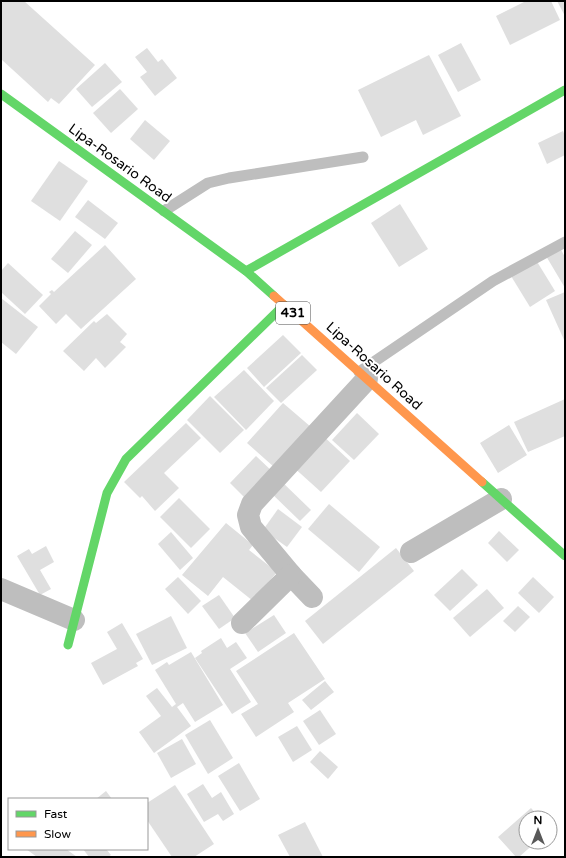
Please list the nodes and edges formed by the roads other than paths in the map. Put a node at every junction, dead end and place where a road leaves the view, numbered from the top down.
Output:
1 (565, 90) edge
2 (1, 94) edge
3 (363, 157) dead end
4 (164, 211) junction
5 (565, 242) edge
6 (246, 271) junction
7 (284, 305) junction
8 (363, 376) junction
9 (501, 498) junction
10 (411, 552) dead end
11 (565, 556) edge
12 (291, 576) junction
13 (1, 588) edge
14 (312, 597) dead end
15 (74, 620) junction
16 (242, 623) dead end
17 (68, 645) dead end

1 - 6 street
2 - 4 street, Lipa-Rosario Road / 431
3 - 4 lane
4 - 6 street, Lipa-Rosario Road / 431
5 - 8 lane
6 - 7 street, Lipa-Rosario Road / 431
7 - 8 street, Lipa-Rosario Road / 431
7 - 15 street
8 - 9 street, Lipa-Rosario Road / 431
8 - 12 street
9 - 10 street
9 - 11 street, Lipa-Rosario Road / 431
12 - 14 street
12 - 16 street
13 - 15 street
15 - 17 street

